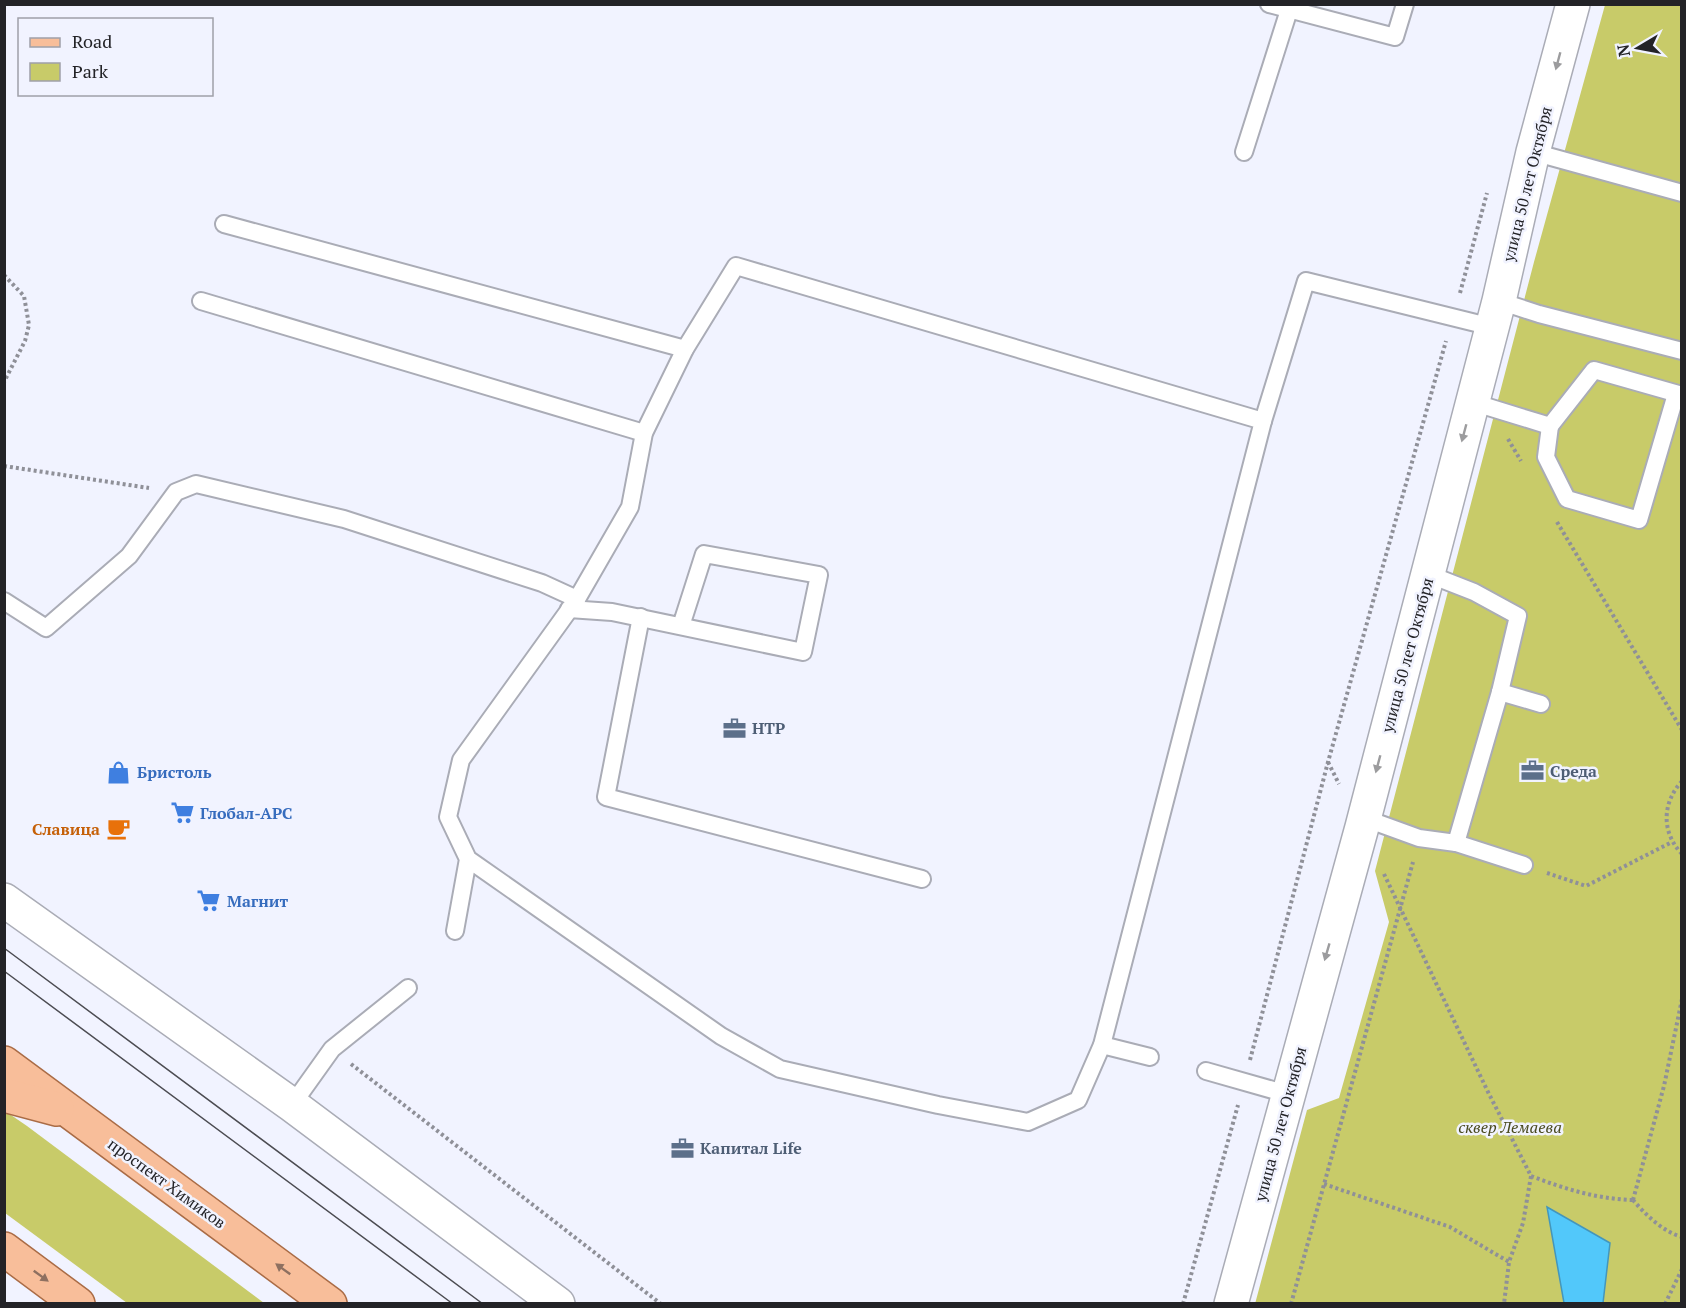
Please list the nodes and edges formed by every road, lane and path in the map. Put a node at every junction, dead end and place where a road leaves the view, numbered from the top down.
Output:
1 (1269, 4) edge
2 (1405, 4) edge
3 (1573, 4) edge
4 (1289, 10) junction
5 (1244, 152) dead end
6 (1533, 152) junction
7 (1489, 183) dead end
8 (1682, 194) edge
9 (224, 224) dead end
10 (4, 274) edge
11 (201, 301) dead end
12 (1495, 314) junction
13 (1453, 318) junction
14 (685, 349) junction
15 (1682, 351) edge
16 (4, 382) edge
17 (1679, 395) edge
18 (1480, 404) junction
19 (1263, 421) junction
20 (1550, 426) junction
21 (644, 433) junction
22 (4, 466) edge
23 (1524, 467) dead end
24 (176, 492) junction
25 (1554, 517) dead end
26 (1428, 574) junction
27 (4, 601) edge
28 (573, 604) junction
29 (641, 617) junction
30 (681, 626) junction
31 (1500, 692) junction
32 (1541, 704) dead end
33 (1682, 730) edge
34 (1328, 762) junction
35 (1682, 781) edge
36 (1363, 822) junction
37 (1419, 837) junction
38 (1672, 842) junction
39 (1456, 843) junction
40 (1682, 854) edge
41 (468, 860) junction
42 (1524, 865) joint
43 (922, 879) dead end
44 (4, 900) edge
45 (1400, 911) junction
46 (456, 931) dead end
47 (408, 988) dead end
48 (1682, 999) edge
49 (1102, 1045) junction
50 (332, 1049) junction
51 (1150, 1057) dead end
52 (4, 1063) edge
53 (1206, 1071) dead end
54 (1244, 1082) junction
55 (1287, 1094) junction
56 (4, 1095) edge
57 (292, 1105) junction
58 (70, 1112) junction
59 (1532, 1176) junction
60 (1324, 1184) junction
61 (1633, 1200) junction
62 (1682, 1237) edge
63 (4, 1249) edge
64 (1509, 1262) junction
65 (1682, 1269) edge
66 (78, 1304) edge
67 (330, 1304) edge
68 (558, 1304) edge
69 (661, 1304) edge
70 (1183, 1304) edge
71 (1231, 1304) edge
72 (1291, 1304) edge
73 (1504, 1304) edge
74 (1665, 1304) edge

1 - 4 lane
2 - 4 lane
3 -> 6 street, улица 50 лет Октября
4 - 5 lane
6 - 8 lane
6 - 12 street, улица 50 лет Октября
7 - 13 path
9 - 14 lane
10 - 16 path
11 - 21 lane
12 - 13 lane
12 - 15 lane
12 - 18 street, улица 50 лет Октября
13 - 19 lane
13 - 34 path
14 - 19 lane
14 - 21 lane
17 - 20 lane
17 - 20 lane
18 - 20 lane
18 - 23 path
18 -> 26 street, улица 50 лет Октября
19 - 49 lane
21 - 28 lane
22 - 24 path
24 - 27 lane
24 - 28 lane
25 - 33 path
26 - 31 lane
26 -> 36 street, улица 50 лет Октября
28 - 29 lane
28 - 41 lane
29 - 30 lane
29 - 43 lane
30 - 30 lane
31 - 32 lane
31 - 39 lane
34 - 36 path
34 - 54 path
35 - 38 path
36 - 37 lane
36 - 45 path
36 -> 55 street, улица 50 лет Октября
37 - 39 lane
37 - 45 path
38 - 40 path
38 - 42 path
39 - 42 lane
41 - 46 lane
41 - 49 lane
44 - 57 street
45 - 59 path
45 - 60 path
47 - 50 lane
48 - 61 path
49 - 51 lane
50 - 57 lane
50 - 69 path
52 - 58 main road, проспект Химиков
53 - 54 lane
54 - 55 lane
54 - 70 path
55 - 71 street, улица 50 лет Октября
56 - 58 main road
57 - 68 street
67 -> 58 main road, проспект Химиков
59 - 61 path
59 - 64 path
60 - 64 path
60 - 72 path
61 - 62 path
63 -> 66 main road
64 - 73 path
65 - 74 path

